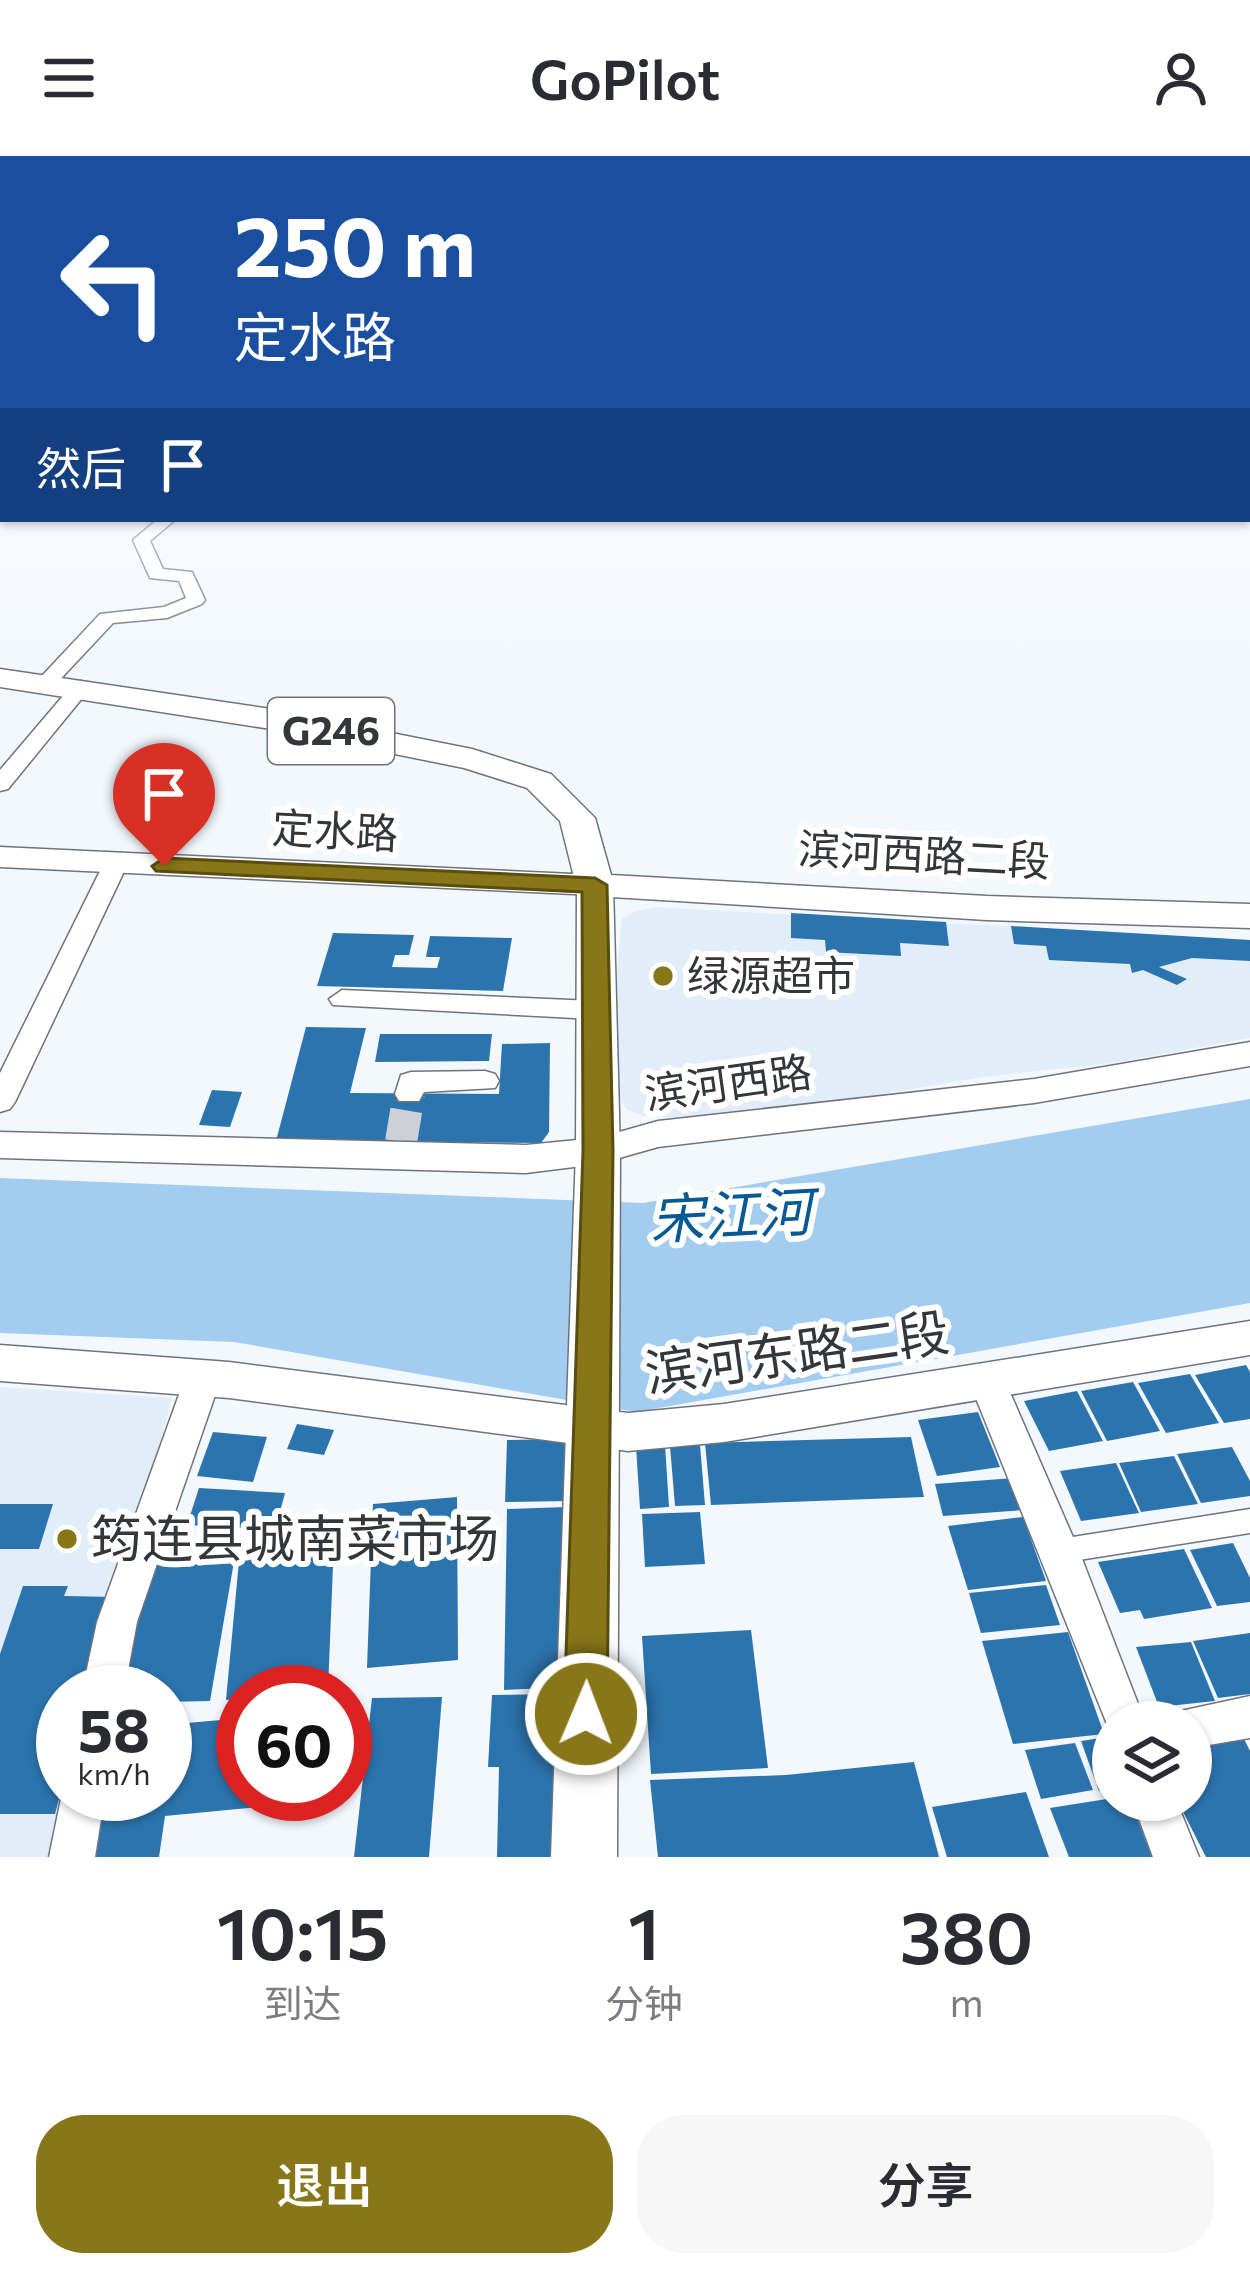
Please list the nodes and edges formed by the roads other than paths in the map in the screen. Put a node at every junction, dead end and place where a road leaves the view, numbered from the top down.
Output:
1 (164, 522) edge
2 (0, 678) edge
3 (46, 683) junction
4 (81, 687) junction
5 (0, 784) edge
6 (0, 857) edge
7 (116, 863) junction
8 (595, 885) junction
9 (1250, 916) edge
10 (342, 999) dead end
11 (593, 1010) junction
12 (1250, 1054) edge
13 (485, 1081) dead end
14 (410, 1094) dead end
15 (0, 1102) edge
16 (0, 1144) edge
17 (596, 1170) junction
18 (1250, 1338) edge
19 (0, 1363) edge
20 (203, 1378) junction
21 (987, 1381) junction
22 (592, 1431) junction
23 (1250, 1521) edge
24 (1060, 1551) junction
25 (109, 1665) edge
26 (1116, 1701) edge
27 (1250, 1717) edge
28 (1212, 1723) edge
29 (78, 1821) edge
30 (1162, 1821) edge
31 (72, 1857) edge
32 (584, 1857) edge
33 (1176, 1857) edge

1 - 3 street
2 - 3 highway, G246
3 - 4 highway, G246
4 - 5 street
4 - 8 highway, G246
6 - 7 main road, 定水路
7 - 8 main road, 定水路
7 - 15 street
8 - 9 highway, 滨河西路二段
8 - 11 main road
10 - 11 street
11 - 17 main road
12 - 17 street, 滨河西路
13 - 14 street
16 - 17 street, 滨河西路
17 - 22 main road
18 - 21 street, 滨河东路二段
19 - 20 street, 滨河东路二段
20 - 22 street, 滨河东路二段
20 - 25 street
21 - 22 street, 滨河东路二段
21 - 24 street
22 - 32 main road
23 - 24 street
24 - 26 street
27 - 28 street
29 - 31 street
30 - 33 street

